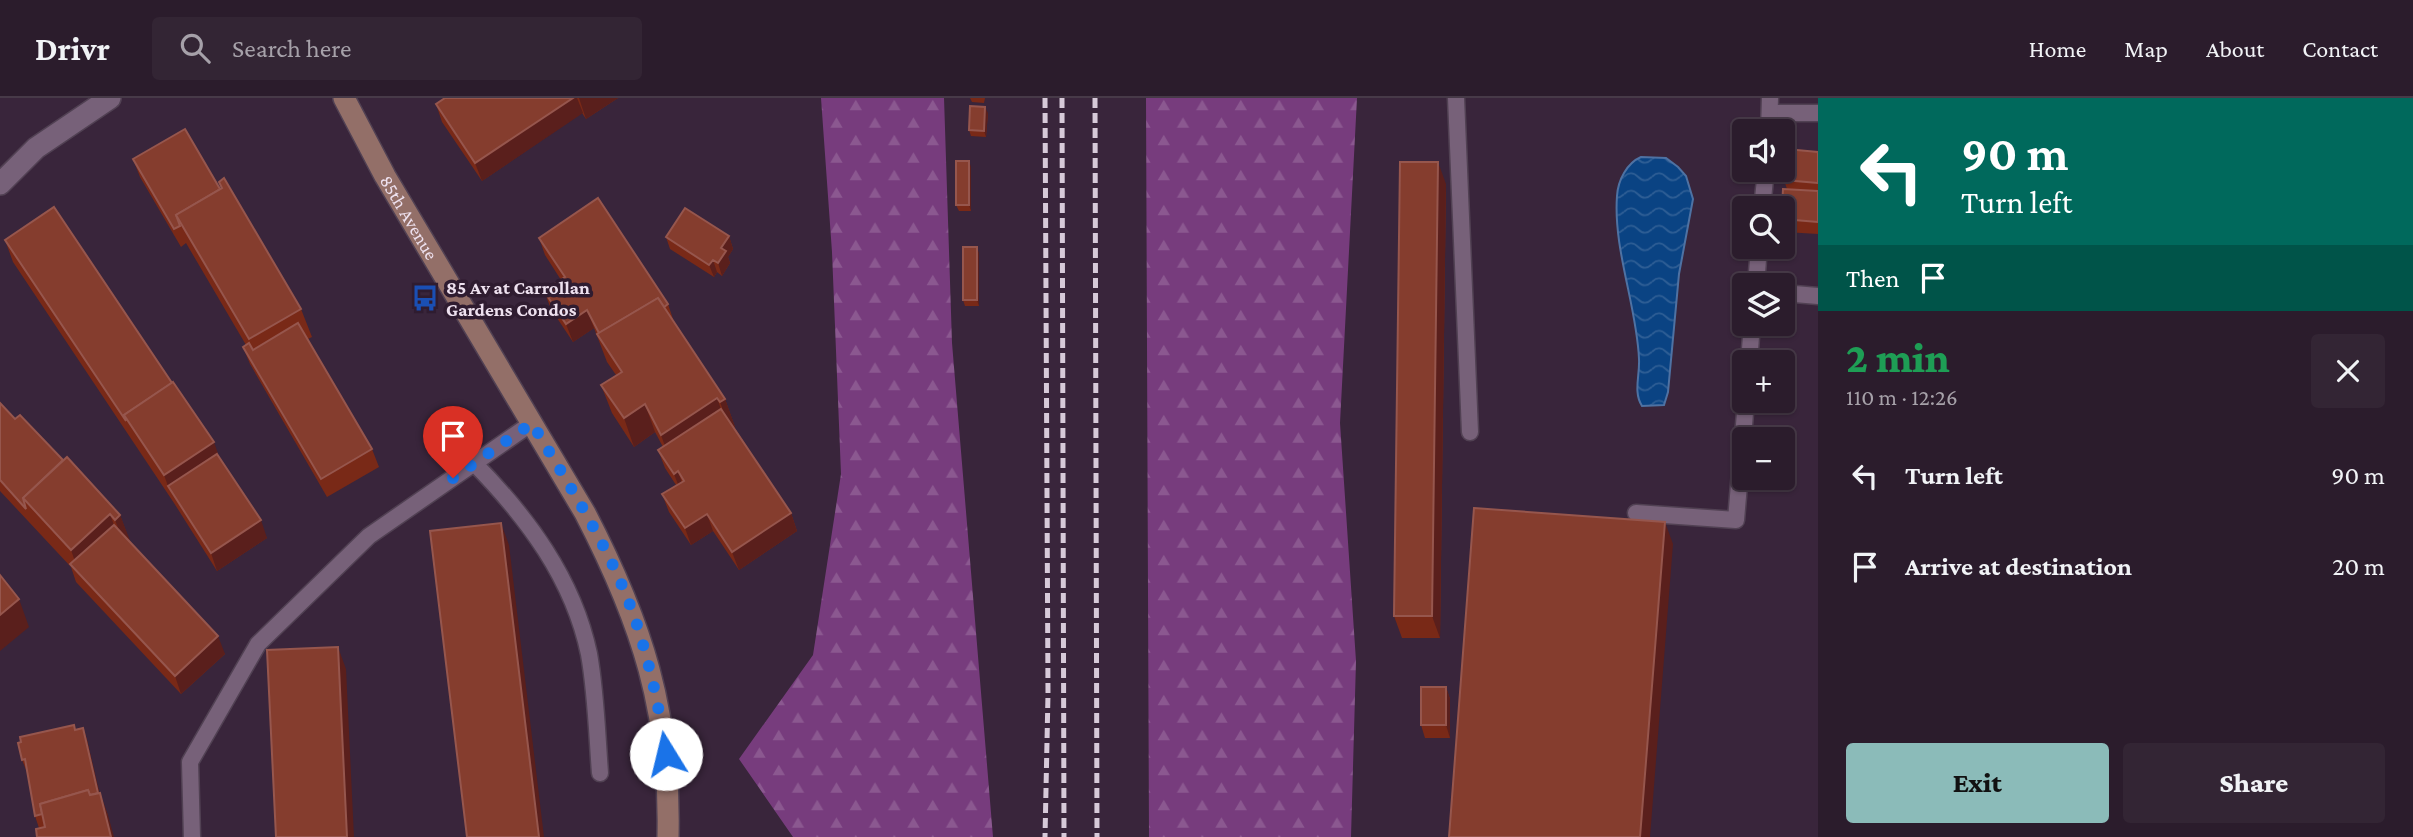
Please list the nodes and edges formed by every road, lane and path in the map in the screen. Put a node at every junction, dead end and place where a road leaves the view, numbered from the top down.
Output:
1 (110, 98) edge
2 (344, 98) edge
3 (1456, 98) edge
4 (1770, 105) edge
5 (1818, 113) edge
6 (0, 184) edge
7 (1795, 294) edge
8 (1818, 296) edge
9 (1745, 413) edge
10 (532, 423) junction
11 (1470, 432) dead end
12 (474, 463) junction
13 (1636, 513) dead end
14 (600, 773) dead end
15 (192, 837) edge
16 (668, 837) edge

1 - 6 street
2 - 10 street, 85th Avenue
3 - 11 lane
4 - 5 lane
7 - 8 lane
9 - 13 lane
10 - 12 lane
10 - 16 street, 85th Avenue
12 - 14 lane
12 - 15 lane

